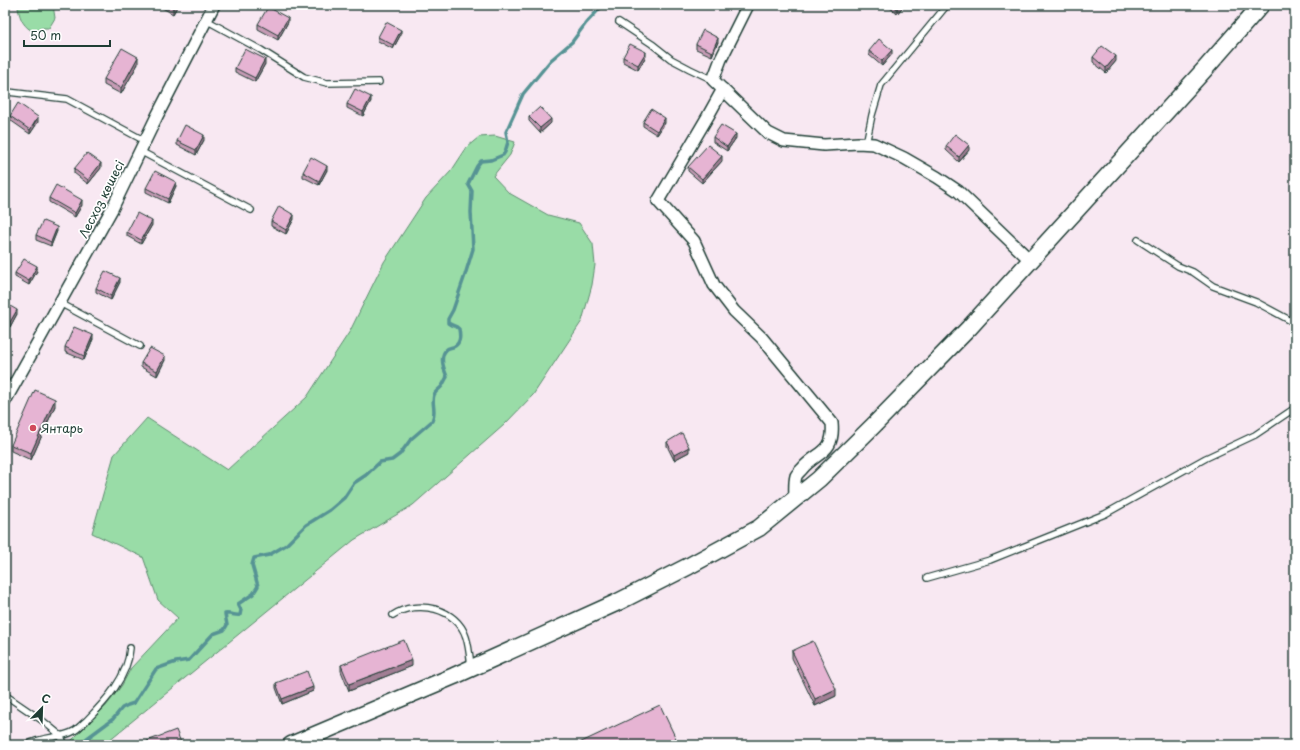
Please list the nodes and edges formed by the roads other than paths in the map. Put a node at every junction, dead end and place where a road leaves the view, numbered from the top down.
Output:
1 (214, 5) edge
2 (748, 5) edge
3 (947, 5) edge
4 (1258, 6) edge
5 (206, 20) junction
6 (619, 22) dead end
7 (713, 80) junction
8 (379, 82) dead end
9 (723, 89) junction
10 (5, 95) edge
11 (866, 144) junction
12 (142, 146) junction
13 (251, 210) dead end
14 (1138, 240) dead end
15 (1031, 261) junction
16 (60, 303) junction
17 (1295, 323) edge
18 (140, 346) dead end
19 (6, 398) edge
20 (1295, 408) edge
21 (795, 498) junction
22 (927, 578) dead end
23 (393, 615) dead end
24 (130, 648) dead end
25 (472, 668) junction
26 (5, 695) edge
27 (60, 735) junction
28 (27, 745) edge
29 (65, 745) edge
30 (291, 745) edge

1 - 5 street, Лесхоз көшесі
2 - 7 street
3 - 11 lane
4 - 15 street
5 - 8 lane
5 - 12 street, Лесхоз көшесі
6 - 7 lane
7 - 9 street
9 - 11 street
9 - 21 street
10 - 12 lane
11 - 15 street
12 - 13 lane
12 - 16 street, Лесхоз көшесі
14 - 17 lane
15 - 21 street
16 - 18 lane
16 - 19 street, Лесхоз көшесі
20 - 22 lane
21 - 25 street
23 - 25 lane
24 - 27 lane
25 - 30 street
26 - 27 lane
27 - 28 lane
27 - 29 lane

